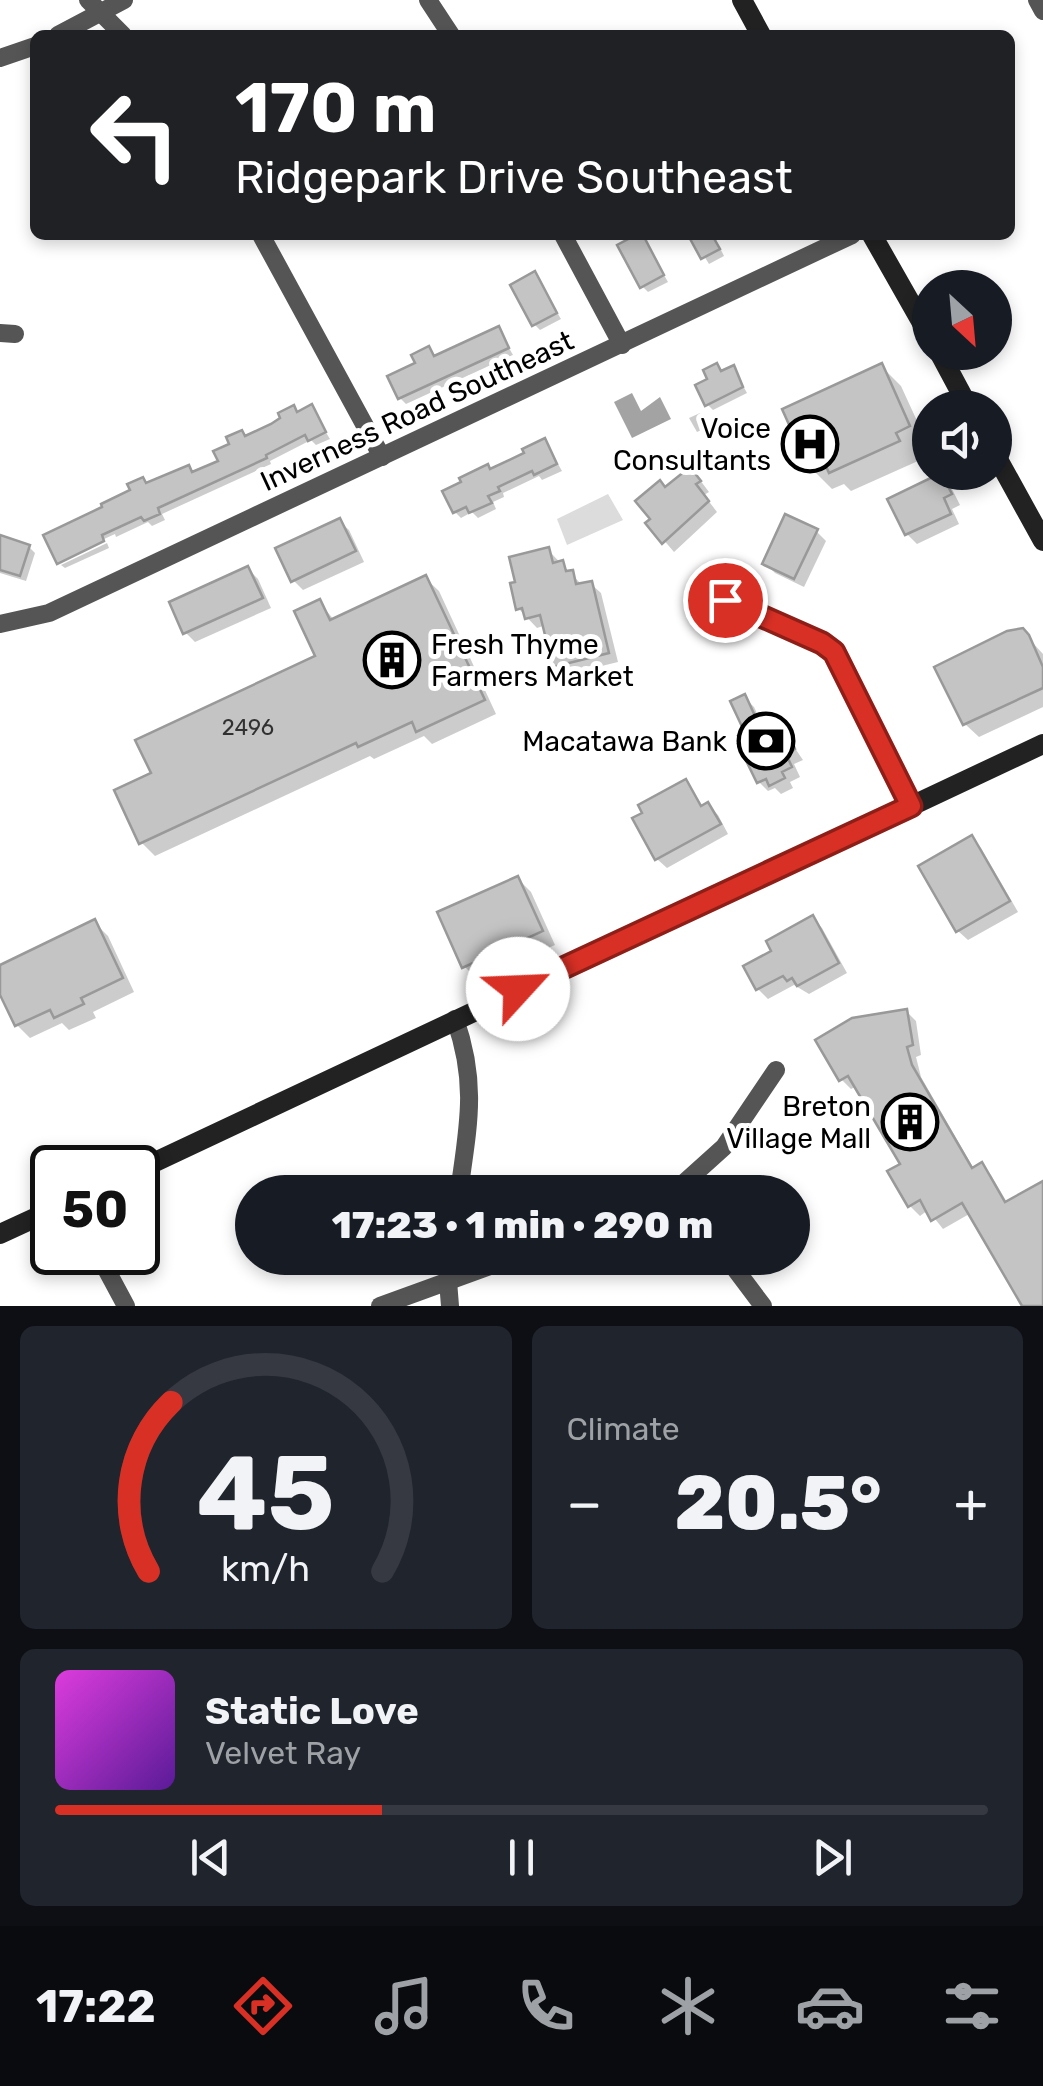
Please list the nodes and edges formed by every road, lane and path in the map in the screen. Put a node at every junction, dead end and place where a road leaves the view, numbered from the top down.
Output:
1 (124, 0) edge
2 (428, 0) edge
3 (742, 0) edge
4 (1037, 0) edge
5 (94, 6) edge
6 (1043, 11) edge
7 (64, 30) edge
8 (117, 30) edge
9 (448, 30) edge
10 (758, 30) edge
11 (30, 48) edge
12 (0, 58) edge
13 (264, 240) edge
14 (566, 240) edge
15 (842, 240) edge
16 (875, 240) edge
17 (912, 305) edge
18 (622, 345) junction
19 (382, 456) junction
20 (1012, 485) edge
21 (1043, 541) edge
22 (695, 592) dead end
23 (0, 624) edge
24 (1043, 744) edge
25 (911, 806) junction
26 (455, 1019) junction
27 (776, 1070) dead end
28 (160, 1160) edge
29 (462, 1175) edge
30 (693, 1175) edge
31 (30, 1220) edge
32 (0, 1234) edge
33 (110, 1275) edge
34 (449, 1275) edge
35 (467, 1275) edge
36 (739, 1275) edge
37 (448, 1282) junction
38 (126, 1306) edge
39 (380, 1306) edge
40 (450, 1306) edge
41 (762, 1306) edge

1 - 5 street
2 - 9 street
3 - 10 main road
4 - 6 street
5 - 7 street
5 - 8 street
11 - 12 street
13 - 19 street
14 - 18 street
15 - 18 street, Inverness Road Southeast
16 - 17 main road
18 - 19 street, Inverness Road Southeast
19 - 23 street, Inverness Road Southeast
20 - 21 main road
22 - 25 street
24 - 25 main road
25 - 26 main road
26 - 28 main road
26 - 29 street
27 - 30 street
31 - 32 main road
33 - 38 street
34 - 37 street
35 - 37 street
36 - 41 street
37 - 39 street
37 - 40 street

